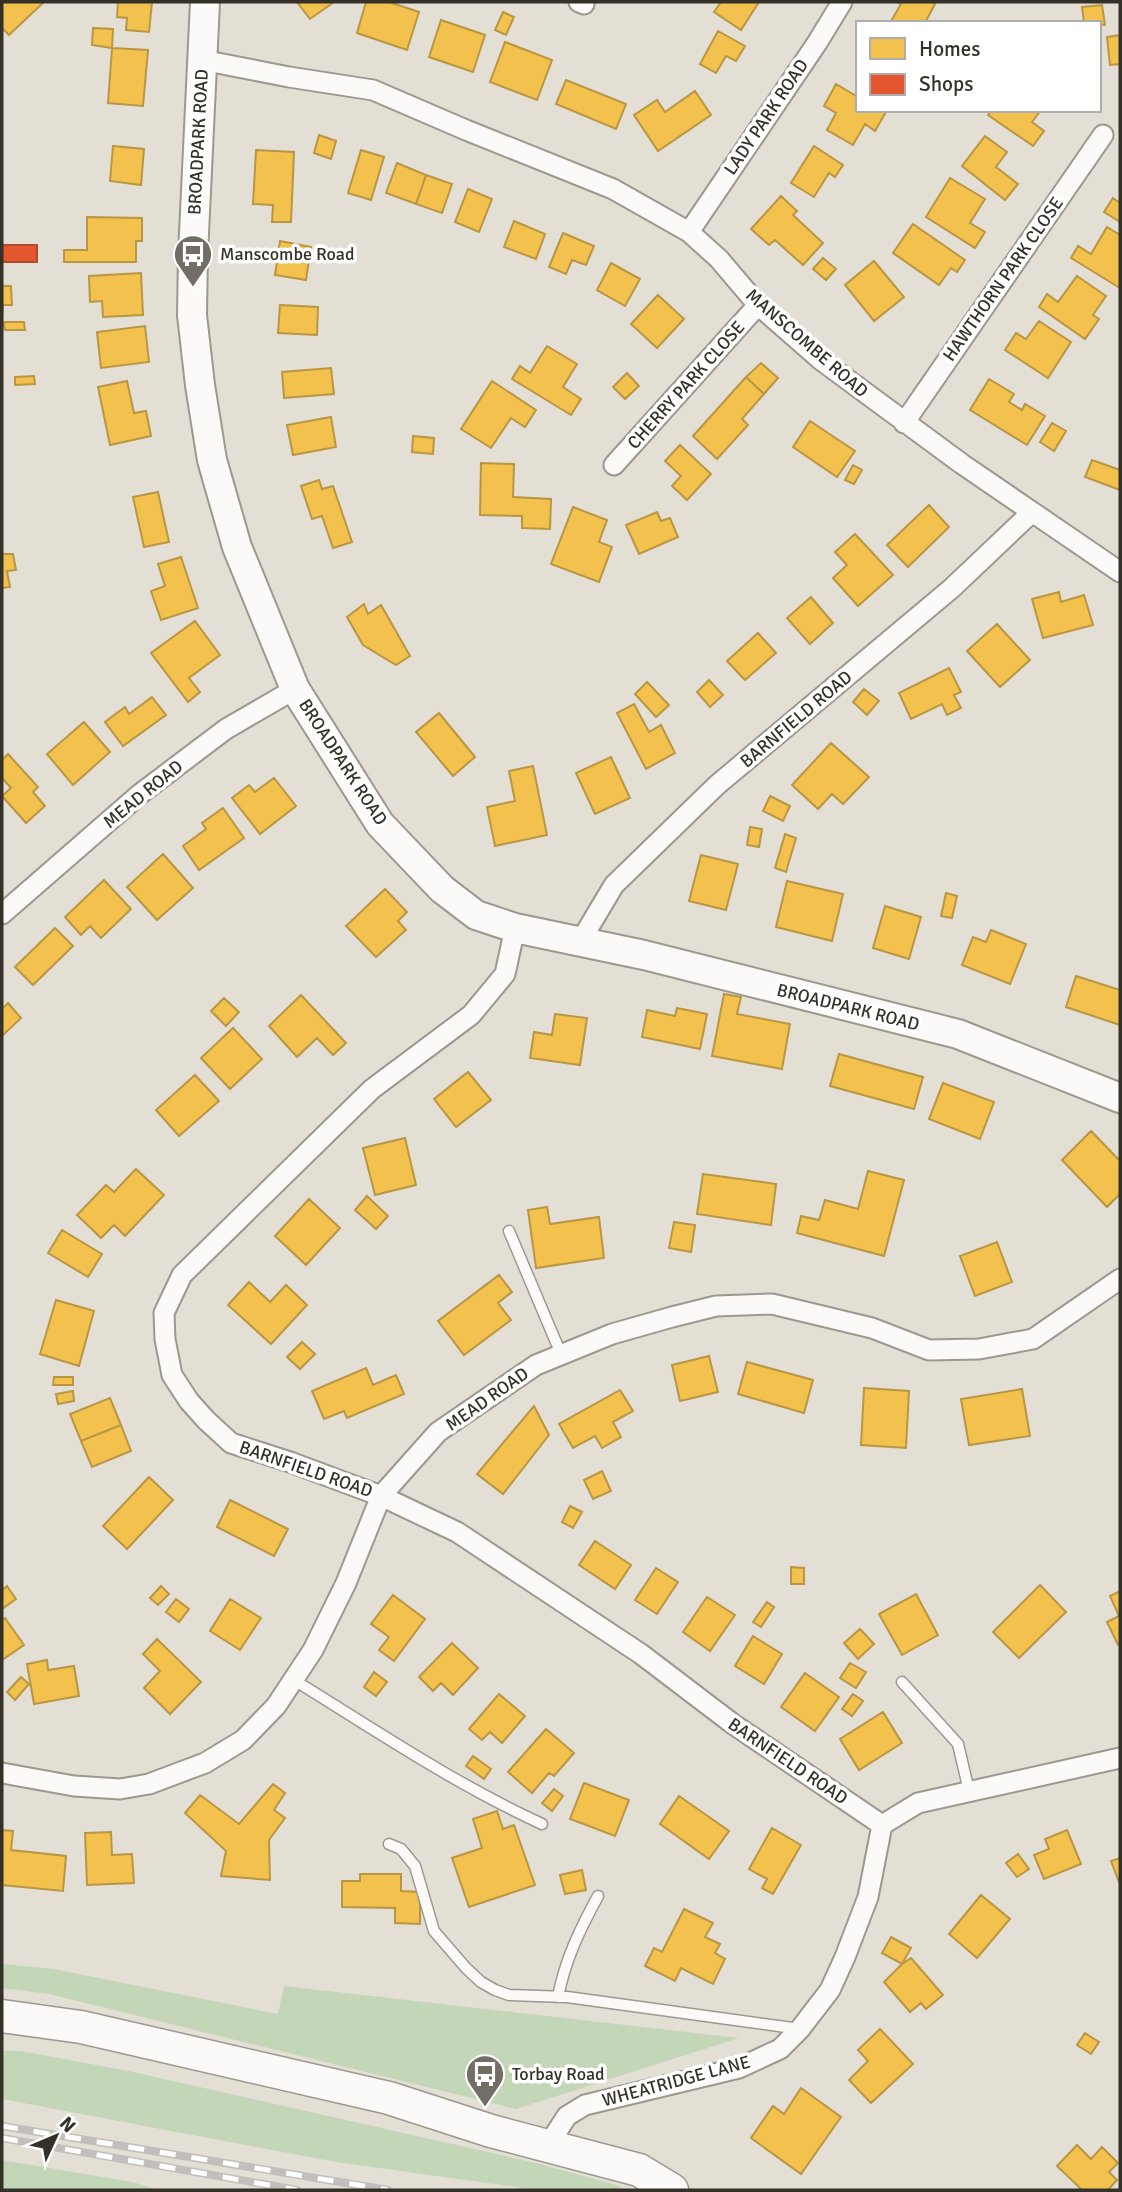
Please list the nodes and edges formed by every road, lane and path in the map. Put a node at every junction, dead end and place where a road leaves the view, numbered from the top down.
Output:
1 (205, 2) edge
2 (842, 2) edge
3 (202, 60) junction
4 (1103, 135) dead end
5 (689, 232) junction
6 (758, 305) junction
7 (904, 423) junction
8 (614, 465) dead end
9 (1031, 513) junction
10 (1120, 572) edge
11 (295, 689) junction
12 (2, 914) edge
13 (515, 928) junction
14 (580, 942) junction
15 (1120, 1098) edge
16 (509, 1231) dead end
17 (1120, 1279) edge
18 (561, 1354) junction
19 (381, 1496) junction
20 (293, 1680) junction
21 (902, 1682) dead end
22 (1120, 1758) edge
23 (2, 1773) edge
24 (969, 1791) junction
25 (542, 1824) dead end
26 (882, 1825) junction
27 (389, 1844) dead end
28 (598, 1896) dead end
29 (558, 1997) junction
30 (2, 2016) edge
31 (800, 2029) junction
32 (548, 2145) junction
33 (672, 2190) edge

1 - 3 street, BROADPARK ROAD
2 - 5 street, LADY PARK ROAD
3 - 5 street, MANSCOMBE ROAD
3 - 11 street, BROADPARK ROAD
4 - 7 street, HAWTHORN PARK CLOSE
5 - 6 street, MANSCOMBE ROAD
6 - 7 street, MANSCOMBE ROAD
6 - 8 street, CHERRY PARK CLOSE
7 - 9 street, MANSCOMBE ROAD
9 - 10 street, MANSCOMBE ROAD
9 - 14 street, BARNFIELD ROAD
11 - 12 street, MEAD ROAD
11 - 13 street, BROADPARK ROAD
13 - 14 street, BROADPARK ROAD
13 - 19 street, BARNFIELD ROAD
14 - 15 street, BROADPARK ROAD
16 - 18 lane
17 - 18 street, MEAD ROAD
18 - 19 street, MEAD ROAD
19 - 20 street, MEAD ROAD
19 - 26 street, BARNFIELD ROAD
20 - 23 street, MEAD ROAD
20 - 25 lane
21 - 24 lane
22 - 24 street
24 - 26 street
26 - 31 street, WHEATRIDGE LANE
27 - 29 lane
28 - 29 lane
29 - 31 lane
30 - 32 main road
31 - 32 street, WHEATRIDGE LANE
32 - 33 main road

